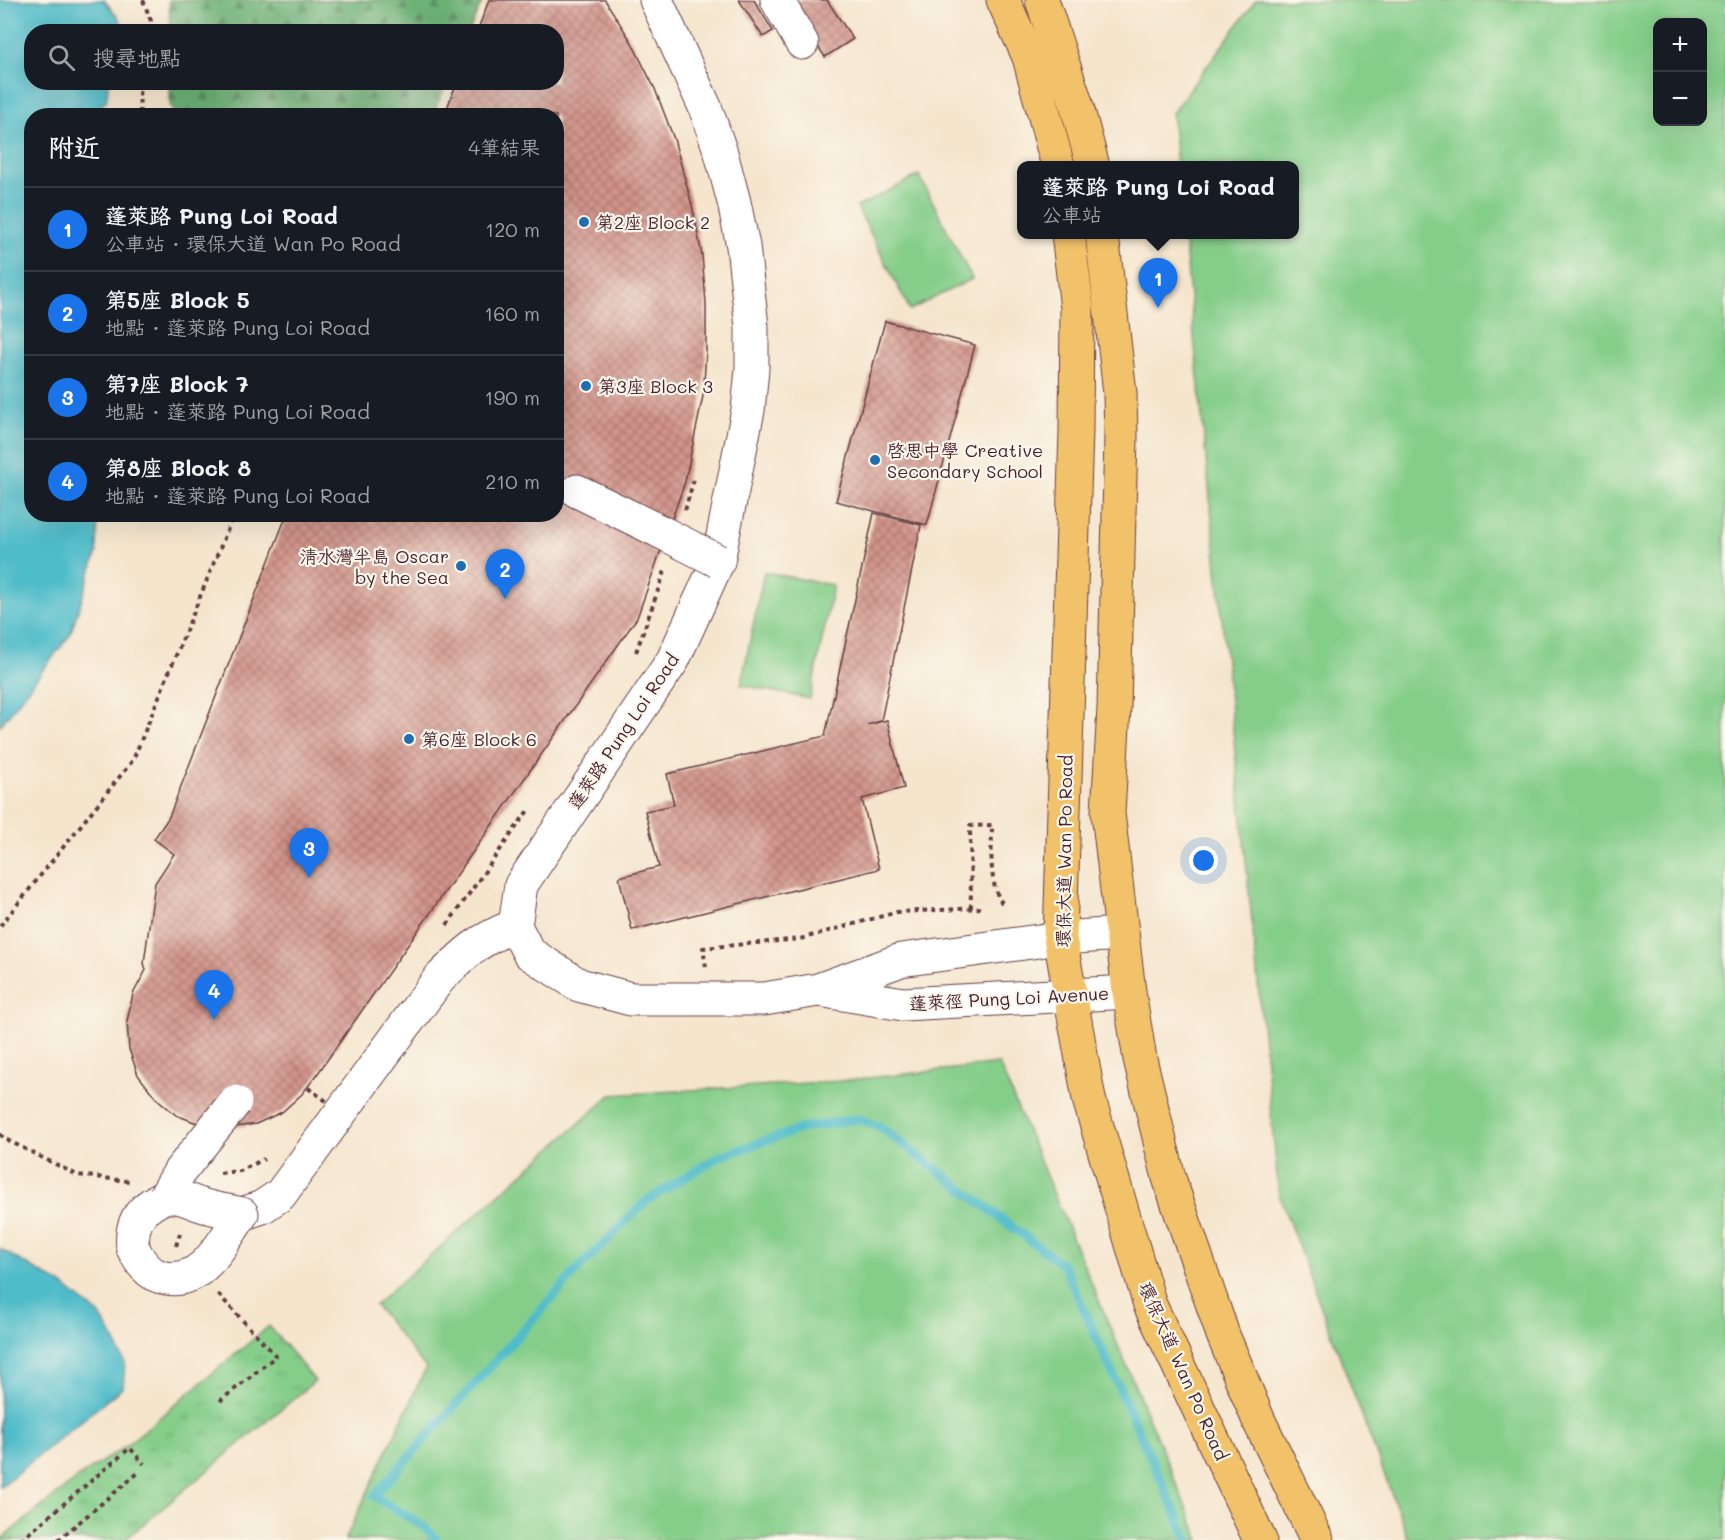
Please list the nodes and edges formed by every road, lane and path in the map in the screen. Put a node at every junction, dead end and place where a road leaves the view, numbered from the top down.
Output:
1 (143, 0) edge
2 (656, 0) edge
3 (777, 0) edge
4 (1003, 0) edge
5 (1042, 0) edge
6 (150, 24) edge
7 (802, 43) dead end
8 (139, 90) edge
9 (140, 108) edge
10 (1057, 161) edge
11 (1092, 161) edge
12 (1069, 239) edge
13 (1103, 239) edge
14 (693, 479) dead end
15 (577, 491) dead end
16 (231, 522) edge
17 (670, 538) junction
18 (718, 561) junction
19 (632, 659) dead end
20 (1002, 903) dead end
21 (980, 908) dead end
22 (970, 909) junction
23 (0, 926) edge
24 (515, 926) junction
25 (1122, 934) junction
26 (1060, 938) junction
27 (706, 967) dead end
28 (818, 990) junction
29 (1129, 992) junction
30 (1070, 996) junction
31 (308, 1088) dead end
32 (235, 1102) dead end
33 (329, 1103) dead end
34 (0, 1134) edge
35 (131, 1181) dead end
36 (165, 1197) junction
37 (242, 1214) junction
38 (182, 1226) dead end
39 (183, 1255) dead end
40 (214, 1289) dead end
41 (220, 1401) dead end
42 (144, 1464) dead end
43 (138, 1473) dead end
44 (21, 1540) edge
45 (58, 1540) edge
46 (1260, 1540) edge
47 (1317, 1540) edge

1 - 6 path
2 - 18 street, 蓬萊路 Pung Loi Road
3 - 7 street
4 - 10 main road
5 - 11 main road
8 - 9 path
12 - 26 main road, 環保大道 Wan Po Road
13 - 25 main road
14 - 17 path
15 - 17 street
16 - 23 path
17 - 18 street, bridge
17 - 19 path
18 - 24 street, 蓬萊路 Pung Loi Road
20 - 22 path
21 - 22 path
22 - 27 path
24 - 28 street, 蓬萊徑 Pung Loi Avenue
24 - 37 street
25 - 26 street, 蓬萊徑 Pung Loi Avenue
25 - 29 main road
26 - 28 street, 蓬萊徑 Pung Loi Avenue
26 - 30 main road, 環保大道 Wan Po Road
28 - 30 street, 蓬萊徑 Pung Loi Avenue
29 - 30 street, 蓬萊徑 Pung Loi Avenue
29 - 47 main road
30 - 46 main road, 環保大道 Wan Po Road
31 - 33 path, bridge
32 - 36 street, bridge
34 - 35 path
36 - 37 street, bridge
36 - 37 street, bridge
38 - 39 path
40 - 41 path
42 - 44 path
43 - 45 path

